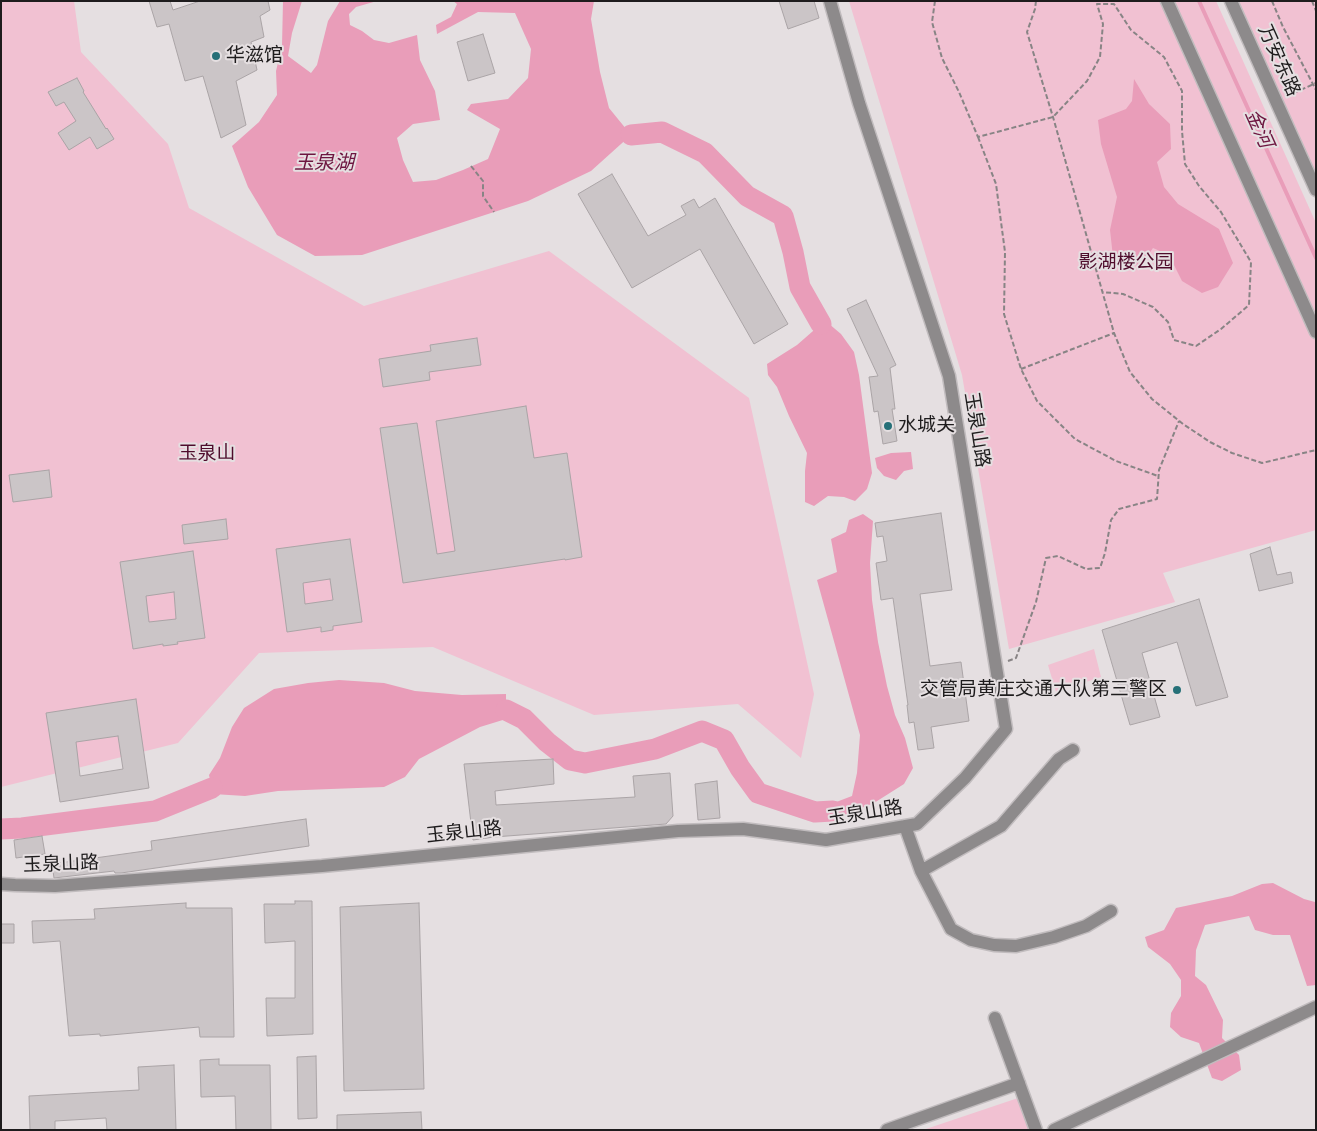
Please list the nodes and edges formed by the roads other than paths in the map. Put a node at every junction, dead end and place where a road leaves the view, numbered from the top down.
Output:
1 (830, 1) edge
2 (1167, 1) edge
3 (1231, 1) edge
4 (1316, 190) edge
5 (1316, 332) edge
6 (1073, 750) dead end
7 (905, 826) junction
8 (921, 871) junction
9 (1, 884) edge
10 (1111, 911) dead end
11 (1316, 1007) edge
12 (995, 1018) dead end
13 (1019, 1083) junction
14 (887, 1130) edge
15 (1036, 1130) edge
16 (1054, 1130) edge

1 - 7 street, 玉泉山路
2 - 5 street
3 - 4 street, 万安东路
6 - 8 street
7 - 8 street
7 - 9 street, 玉泉山路
8 - 10 street
11 - 16 street
12 - 13 street
13 - 14 street
13 - 15 street

